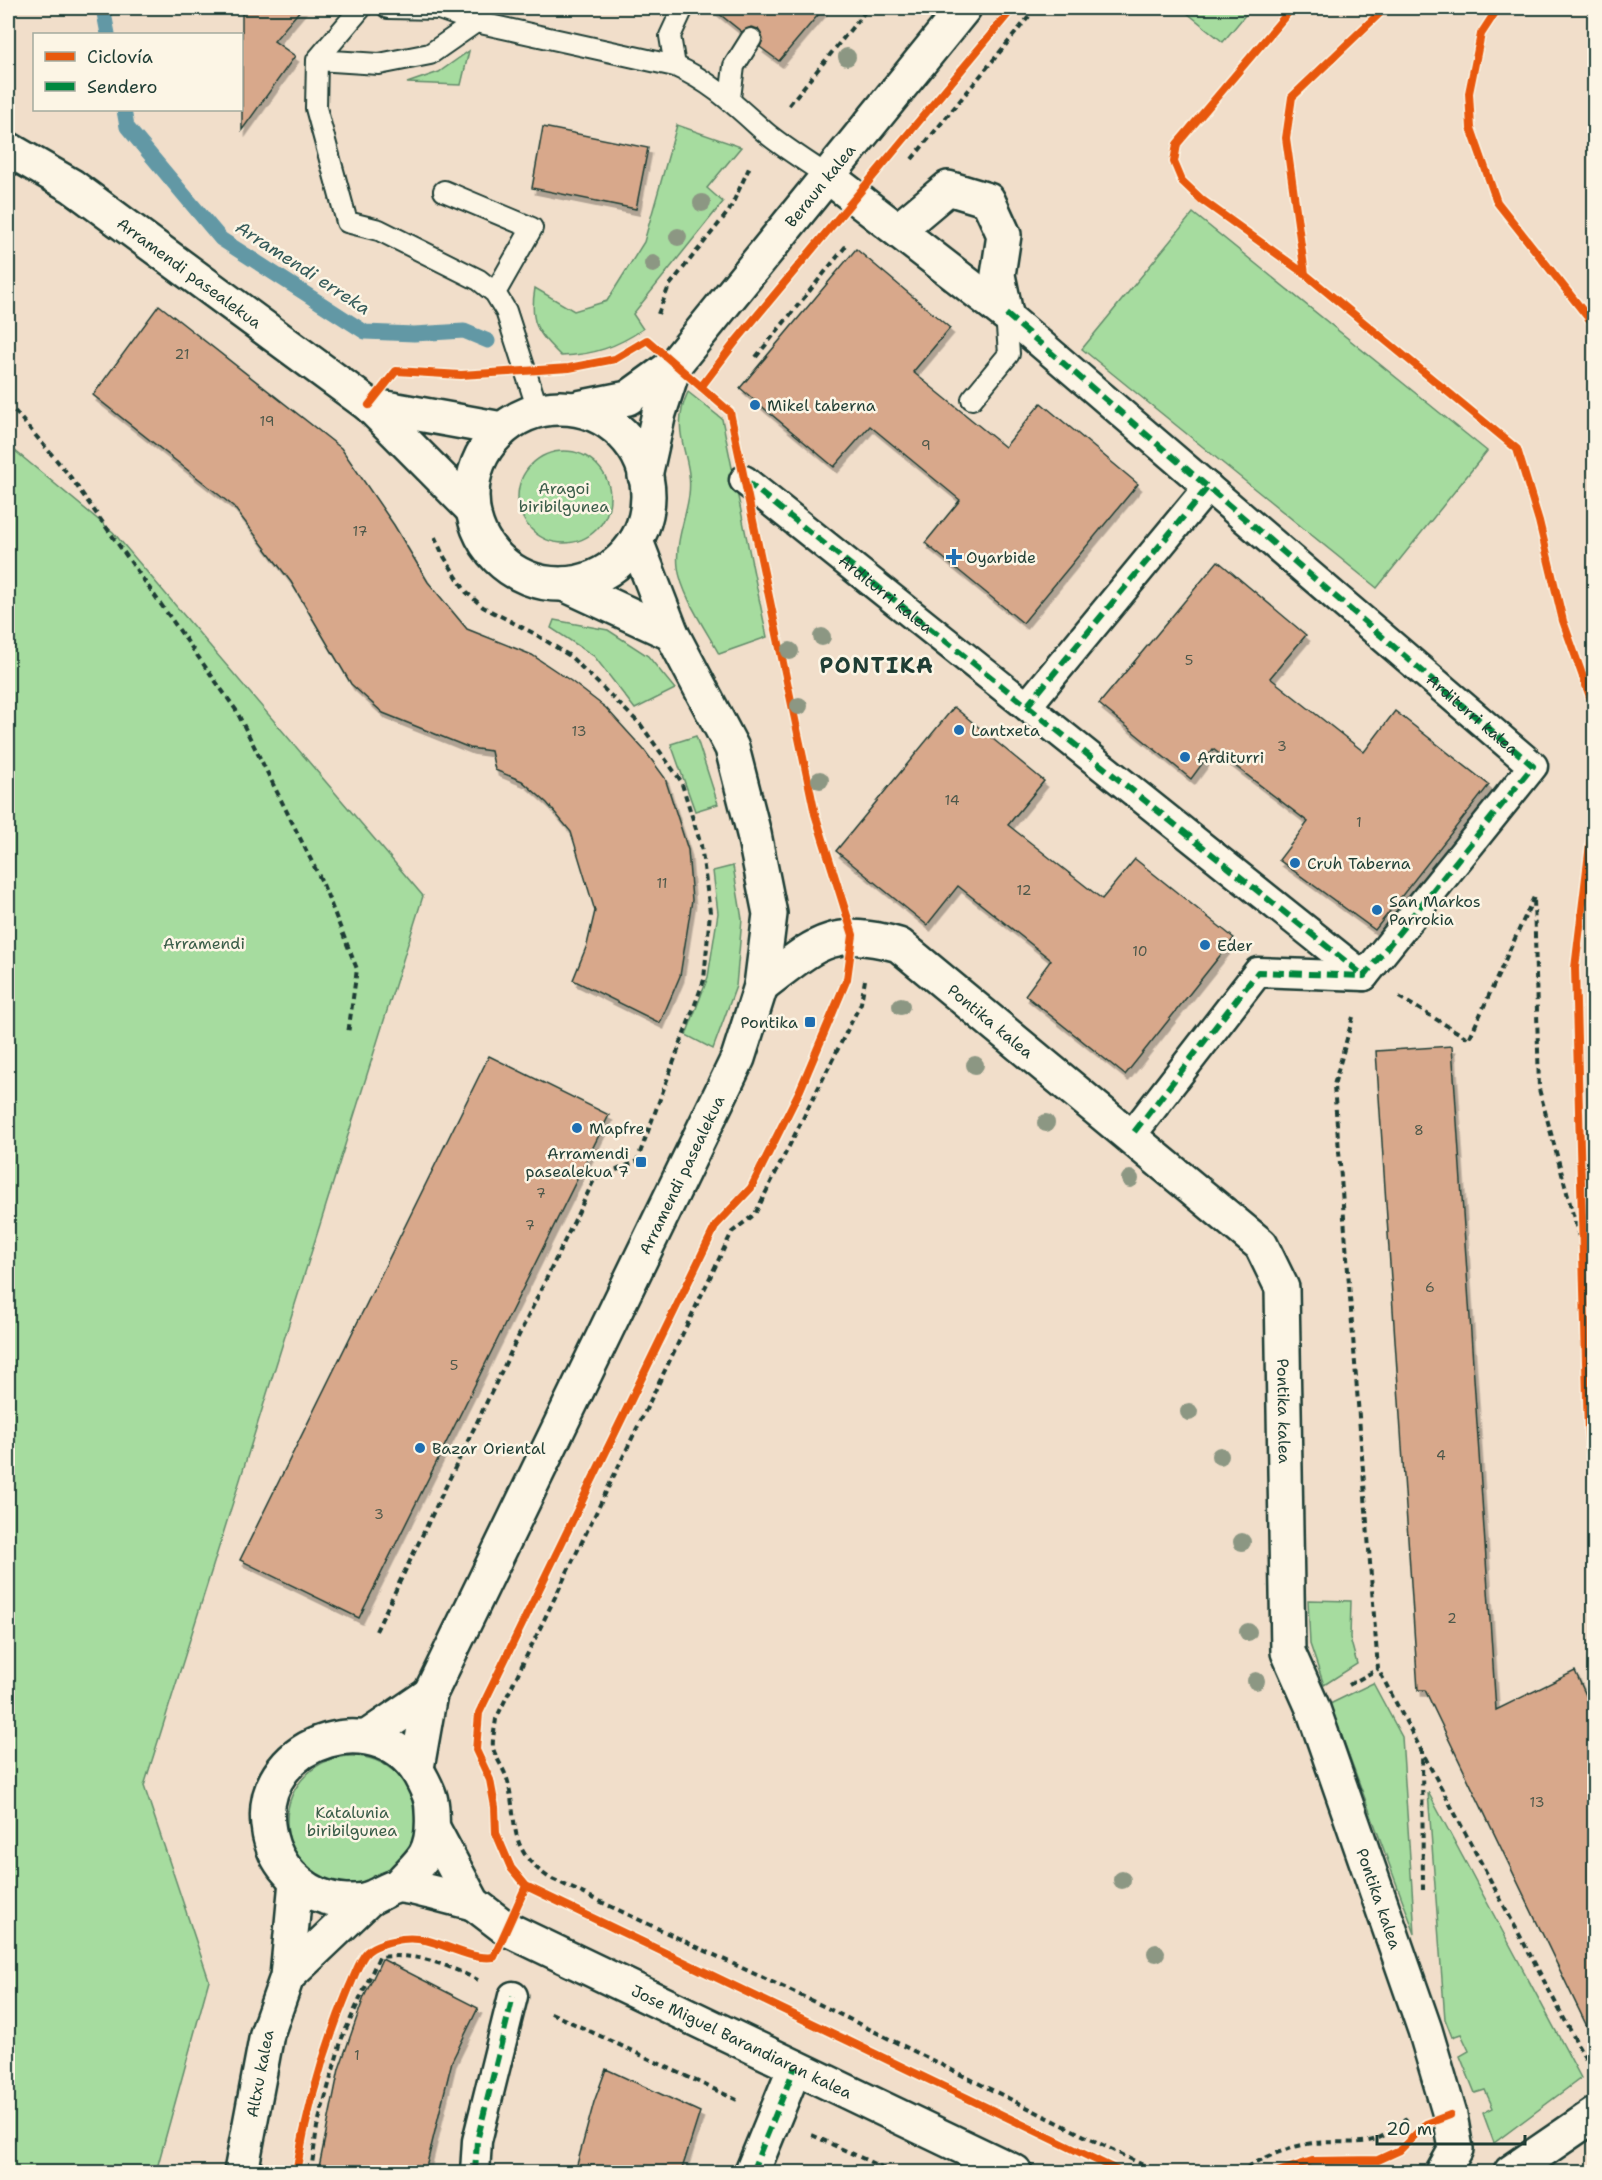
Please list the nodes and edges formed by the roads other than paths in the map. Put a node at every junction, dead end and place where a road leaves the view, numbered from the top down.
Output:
1 (361, 8) edge
2 (388, 8) edge
3 (682, 8) edge
4 (964, 8) edge
5 (476, 22) junction
6 (751, 39) dead end
7 (317, 60) junction
8 (675, 66) junction
9 (730, 98) junction
10 (8, 149) edge
11 (826, 175) junction
12 (444, 191) dead end
13 (898, 230) junction
14 (495, 293) junction
15 (1006, 314) junction
16 (675, 364) junction
17 (972, 399) dead end
18 (369, 405) junction
19 (578, 408) junction
20 (538, 410) junction
21 (502, 429) junction
22 (645, 476) junction
23 (744, 480) dead end
24 (1208, 487) junction
25 (473, 510) junction
26 (636, 542) junction
27 (564, 584) junction
28 (672, 634) junction
29 (1027, 706) junction
30 (1364, 976) junction
31 (761, 986) junction
32 (1131, 1136) junction
33 (430, 1694) junction
34 (367, 1737) junction
35 (417, 1768) junction
36 (433, 1828) junction
37 (296, 1881) junction
38 (383, 1893) junction
39 (473, 1903) junction
40 (287, 1977) junction
41 (513, 1996) road end
42 (795, 2067) junction
43 (1594, 2115) edge
44 (241, 2172) edge
45 (476, 2172) edge
46 (752, 2172) edge
47 (1015, 2172) edge
48 (1443, 2172) edge
49 (1511, 2172) edge

1 - 7 lane
2 - 5 lane
3 - 8 lane
4 - 11 street, Beraun kalea
5 - 7 lane
5 - 8 lane
6 - 9 lane
7 - 14 lane
8 - 9 lane
9 - 11 lane
10 - 18 street, Arramendi pasealekua
11 - 13 street, Arditurri kalea
11 - 16 street, Beraun kalea
12 - 14 lane
13 - 15 street, Arditurri kalea
13 - 15 street
14 - 20 lane
15 - 17 lane
15 - 24 street, Arditurri kalea
16 - 19 street, Beraun kalea
16 - 22 street, Beraun kalea
18 - 21 street, Arramendi pasealekua
18 - 25 street, Arramendi pasealekua
19 - 20 street
19 - 22 street
20 - 21 street
21 - 25 street
22 - 26 street
23 - 29 street, Arditurri kalea
24 - 29 street
24 - 30 street, Arditurri kalea
25 - 27 street
26 - 27 street
26 - 28 street, Arramendi pasealekua
27 - 28 street
28 - 31 street, Arramendi pasealekua
29 - 30 street, Arditurri kalea
30 - 32 street
31 - 32 street, Pontika kalea
31 - 33 street, Arramendi pasealekua
32 - 48 street, Pontika kalea
33 - 34 street, Arramendi pasealekua
33 - 35 street, Arramendi pasealekua
34 - 35 street
34 - 37 street
35 - 36 street
36 - 38 street
36 - 39 street
37 - 38 street
37 - 40 street
38 - 39 street
38 - 40 street
39 - 42 street, Jose Miguel Barandiaran kalea
40 - 44 street, Altxu kalea
41 - 45 street
42 - 46 street
42 - 47 street, Jose Miguel Barandiaran kalea
43 - 49 street

